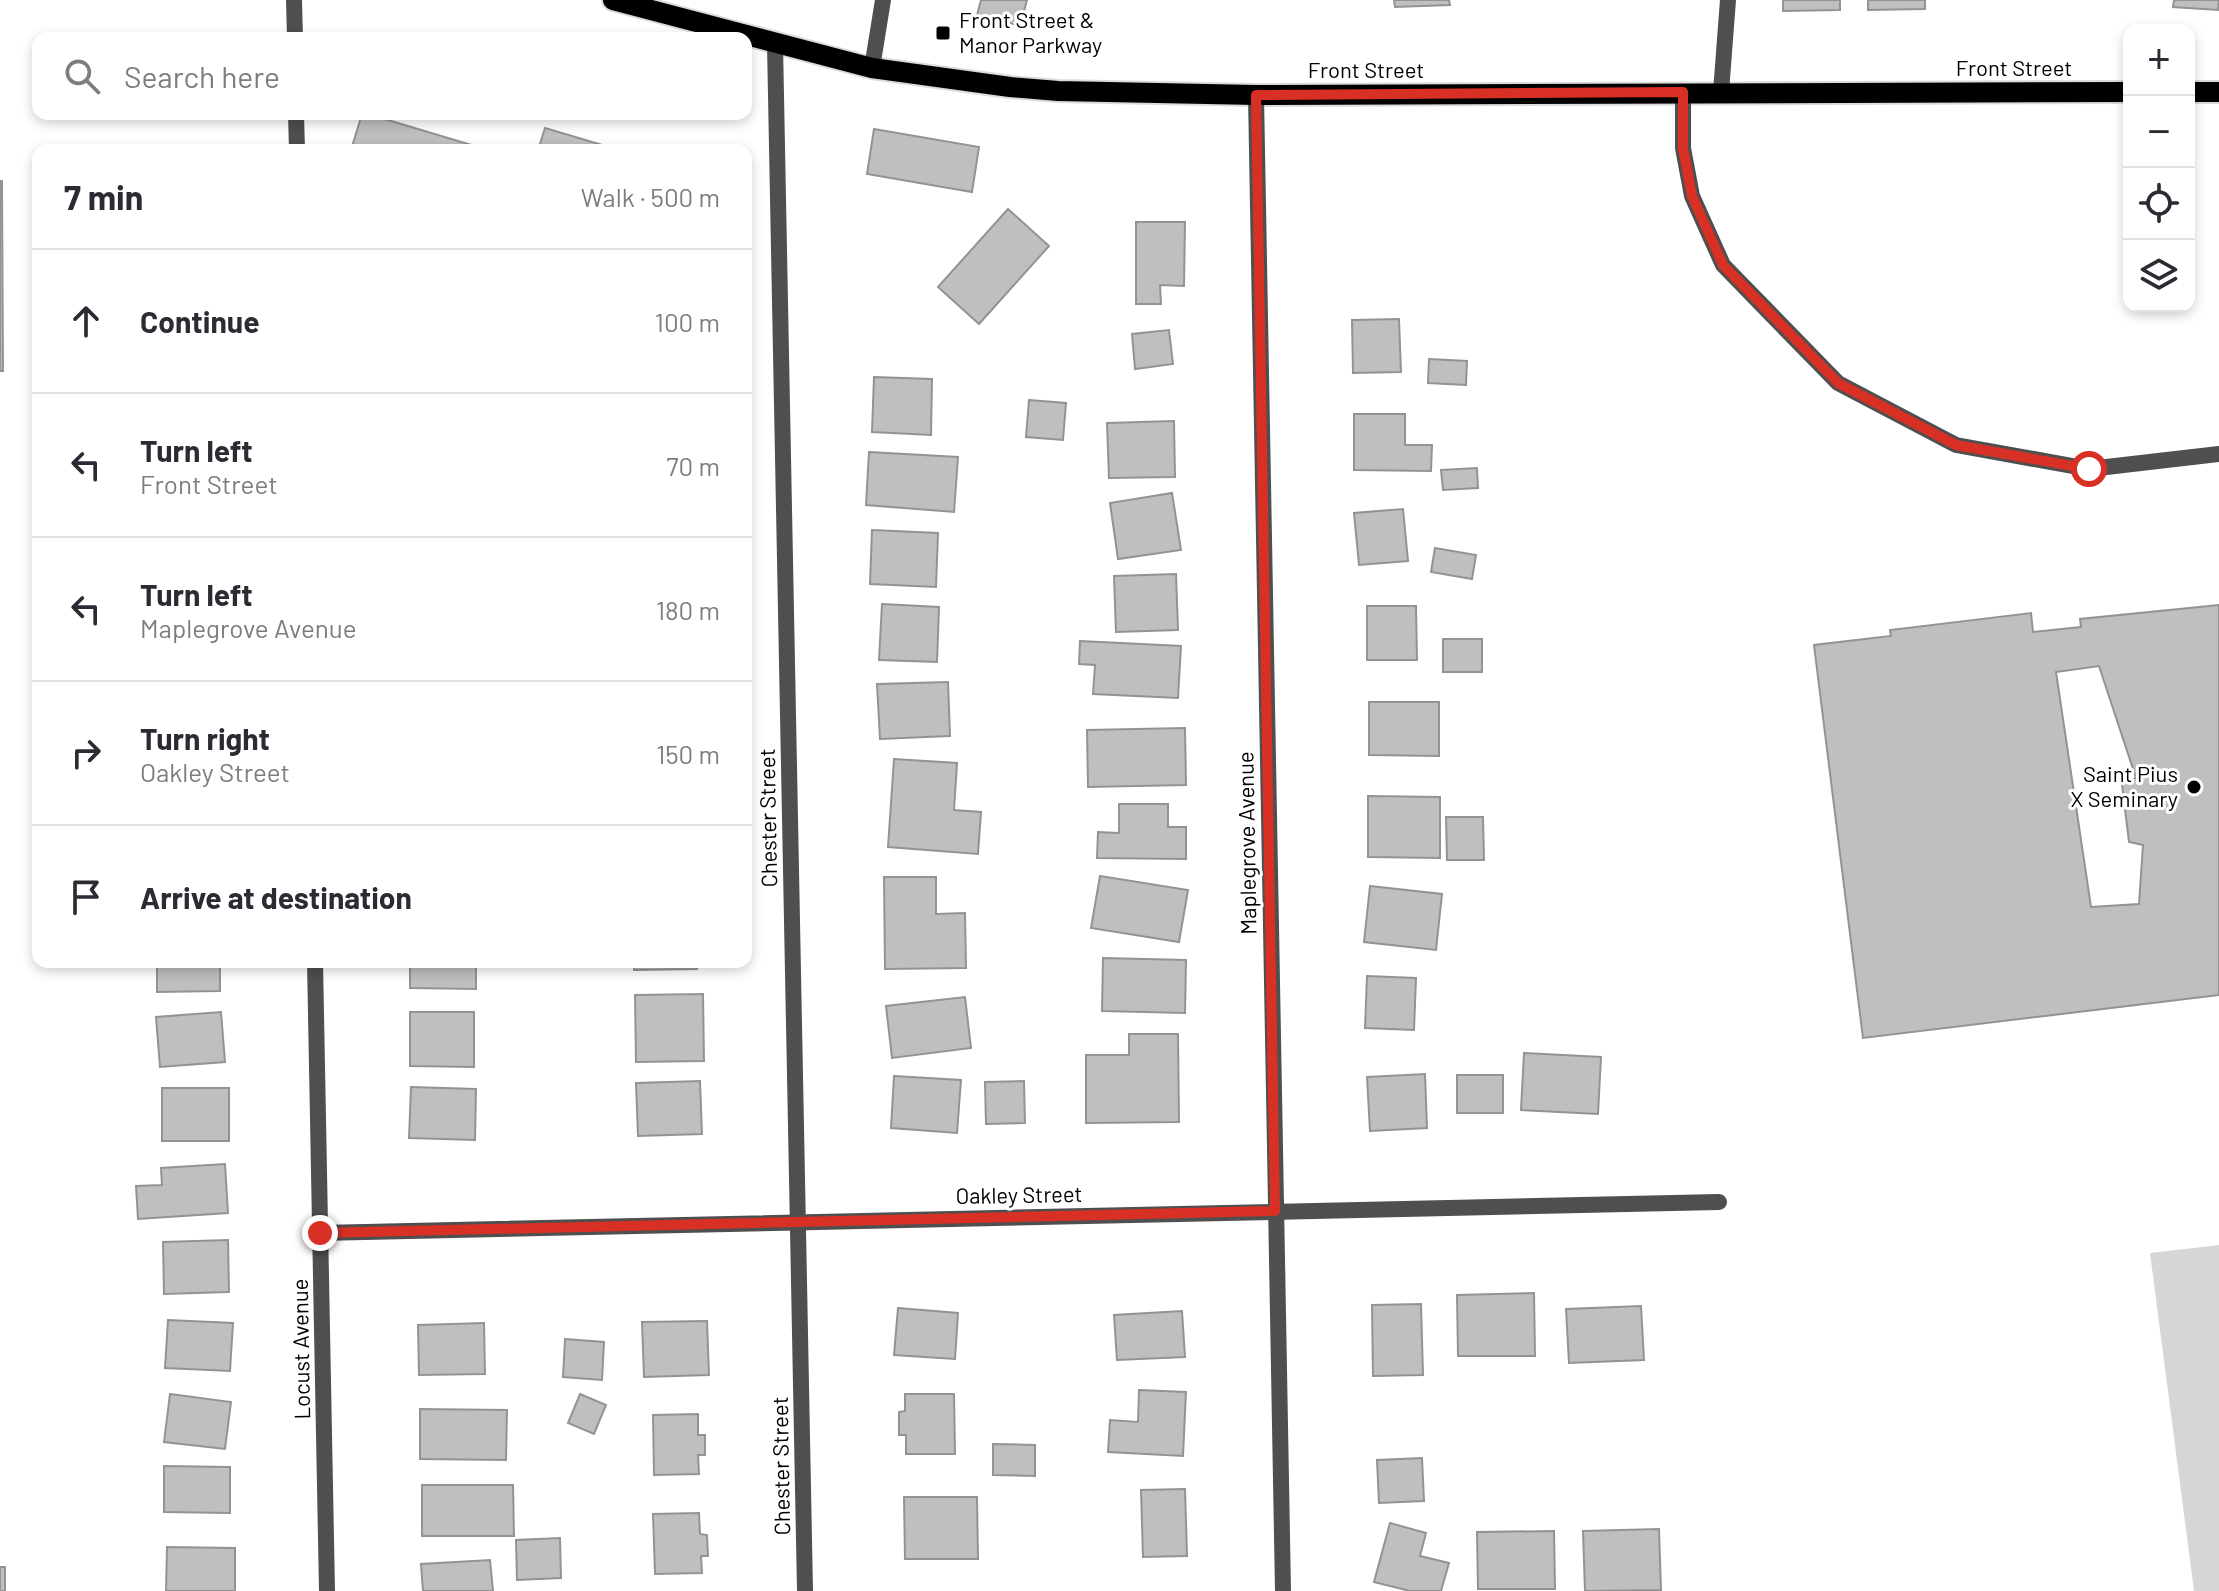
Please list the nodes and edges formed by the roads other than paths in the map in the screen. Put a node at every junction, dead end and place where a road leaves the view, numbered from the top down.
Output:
1 (294, 0) edge
2 (613, 0) edge
3 (883, 0) edge
4 (1728, 0) edge
5 (295, 32) edge
6 (731, 32) edge
7 (752, 38) edge
8 (775, 44) junction
9 (872, 68) junction
10 (1683, 92) junction
11 (1721, 92) junction
12 (2123, 92) edge
13 (2195, 92) edge
14 (2219, 92) edge
15 (1256, 95) junction
16 (296, 120) edge
17 (297, 144) edge
18 (2219, 454) edge
19 (315, 968) edge
20 (1719, 1202) dead end
21 (1275, 1211) junction
22 (798, 1221) junction
23 (320, 1233) junction
24 (327, 1591) edge
25 (805, 1591) edge
26 (1283, 1591) edge

1 - 5 street
2 - 6 main road, Front Street
3 - 9 street
4 - 11 street
7 - 8 main road, Front Street
8 - 9 main road, Front Street
8 - 22 street, Chester Street
9 - 15 main road, Front Street
10 - 11 main road, Front Street
10 - 15 main road, Front Street
10 - 18 street
11 - 12 main road, Front Street
13 - 14 main road
15 - 21 street, Maplegrove Avenue
16 - 17 street
19 - 23 street, Locust Avenue
20 - 21 street, Oakley Street
21 - 22 street, Oakley Street
21 - 26 street, Maplegrove Avenue
22 - 23 street, Oakley Street
22 - 25 street, Chester Street
23 - 24 street, Locust Avenue

